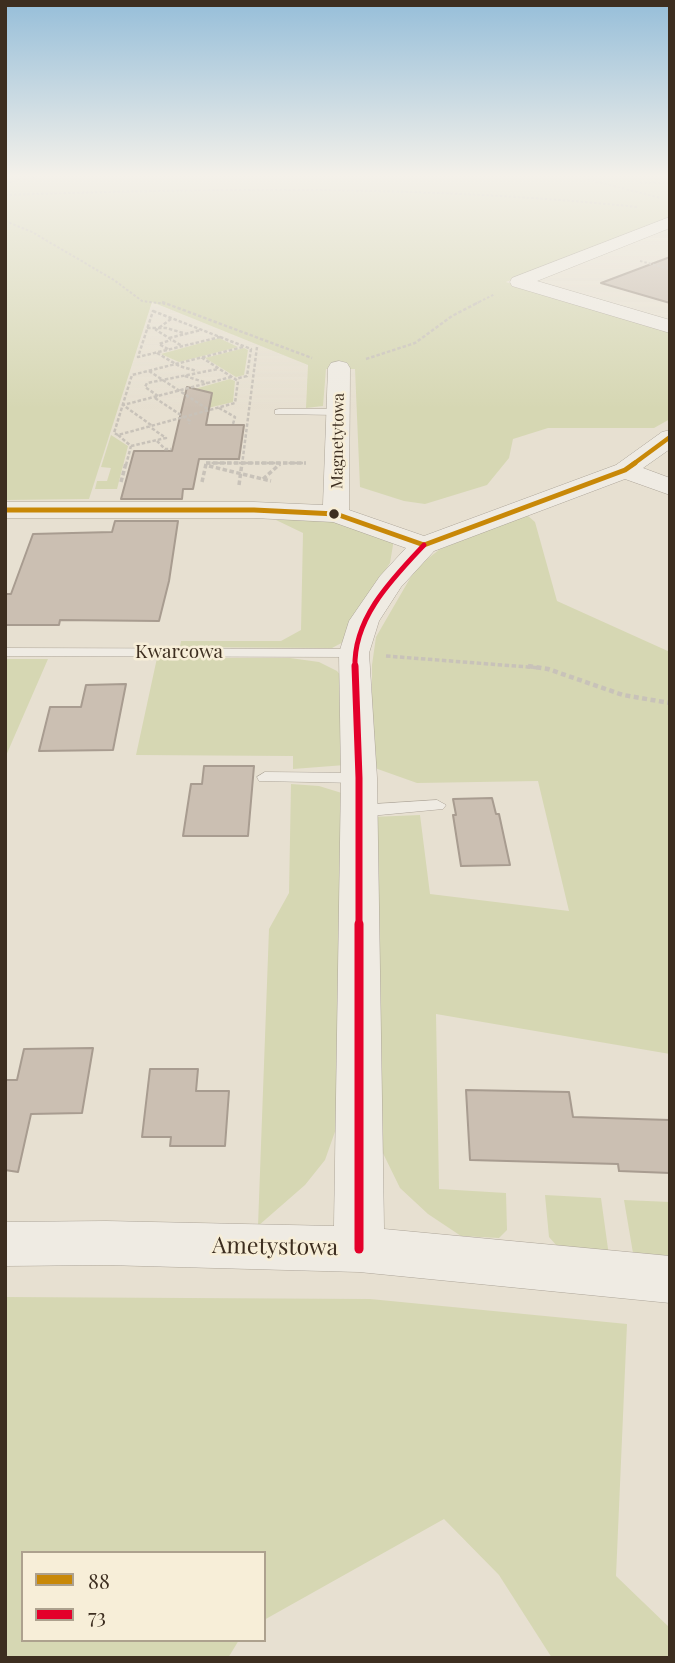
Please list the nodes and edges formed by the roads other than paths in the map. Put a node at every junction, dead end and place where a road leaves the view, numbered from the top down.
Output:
1 (590, 254) edge
2 (670, 327) edge
3 (339, 368) road end
4 (279, 412) dead end
5 (338, 412) junction
6 (670, 437) edge
7 (625, 470) junction
8 (670, 487) edge
9 (5, 510) edge
10 (336, 514) junction
11 (424, 545) junction
12 (5, 652) edge
13 (354, 653) junction
14 (265, 777) dead end
15 (359, 795) junction
16 (437, 805) dead end
17 (5, 1244) edge
18 (359, 1249) junction
19 (670, 1280) edge

1 - 2 street
3 - 5 street, Magnetytowa
4 - 5 lane
5 - 10 street, Magnetytowa
6 - 7 street
7 - 8 street
7 - 11 street
9 - 10 street
10 - 11 street
11 - 13 street
12 - 13 lane, Kwarcowa
13 - 15 street
14 - 15 lane
15 - 16 lane
15 - 18 street
17 - 18 street, Ametystowa
18 - 19 street, Ametystowa

